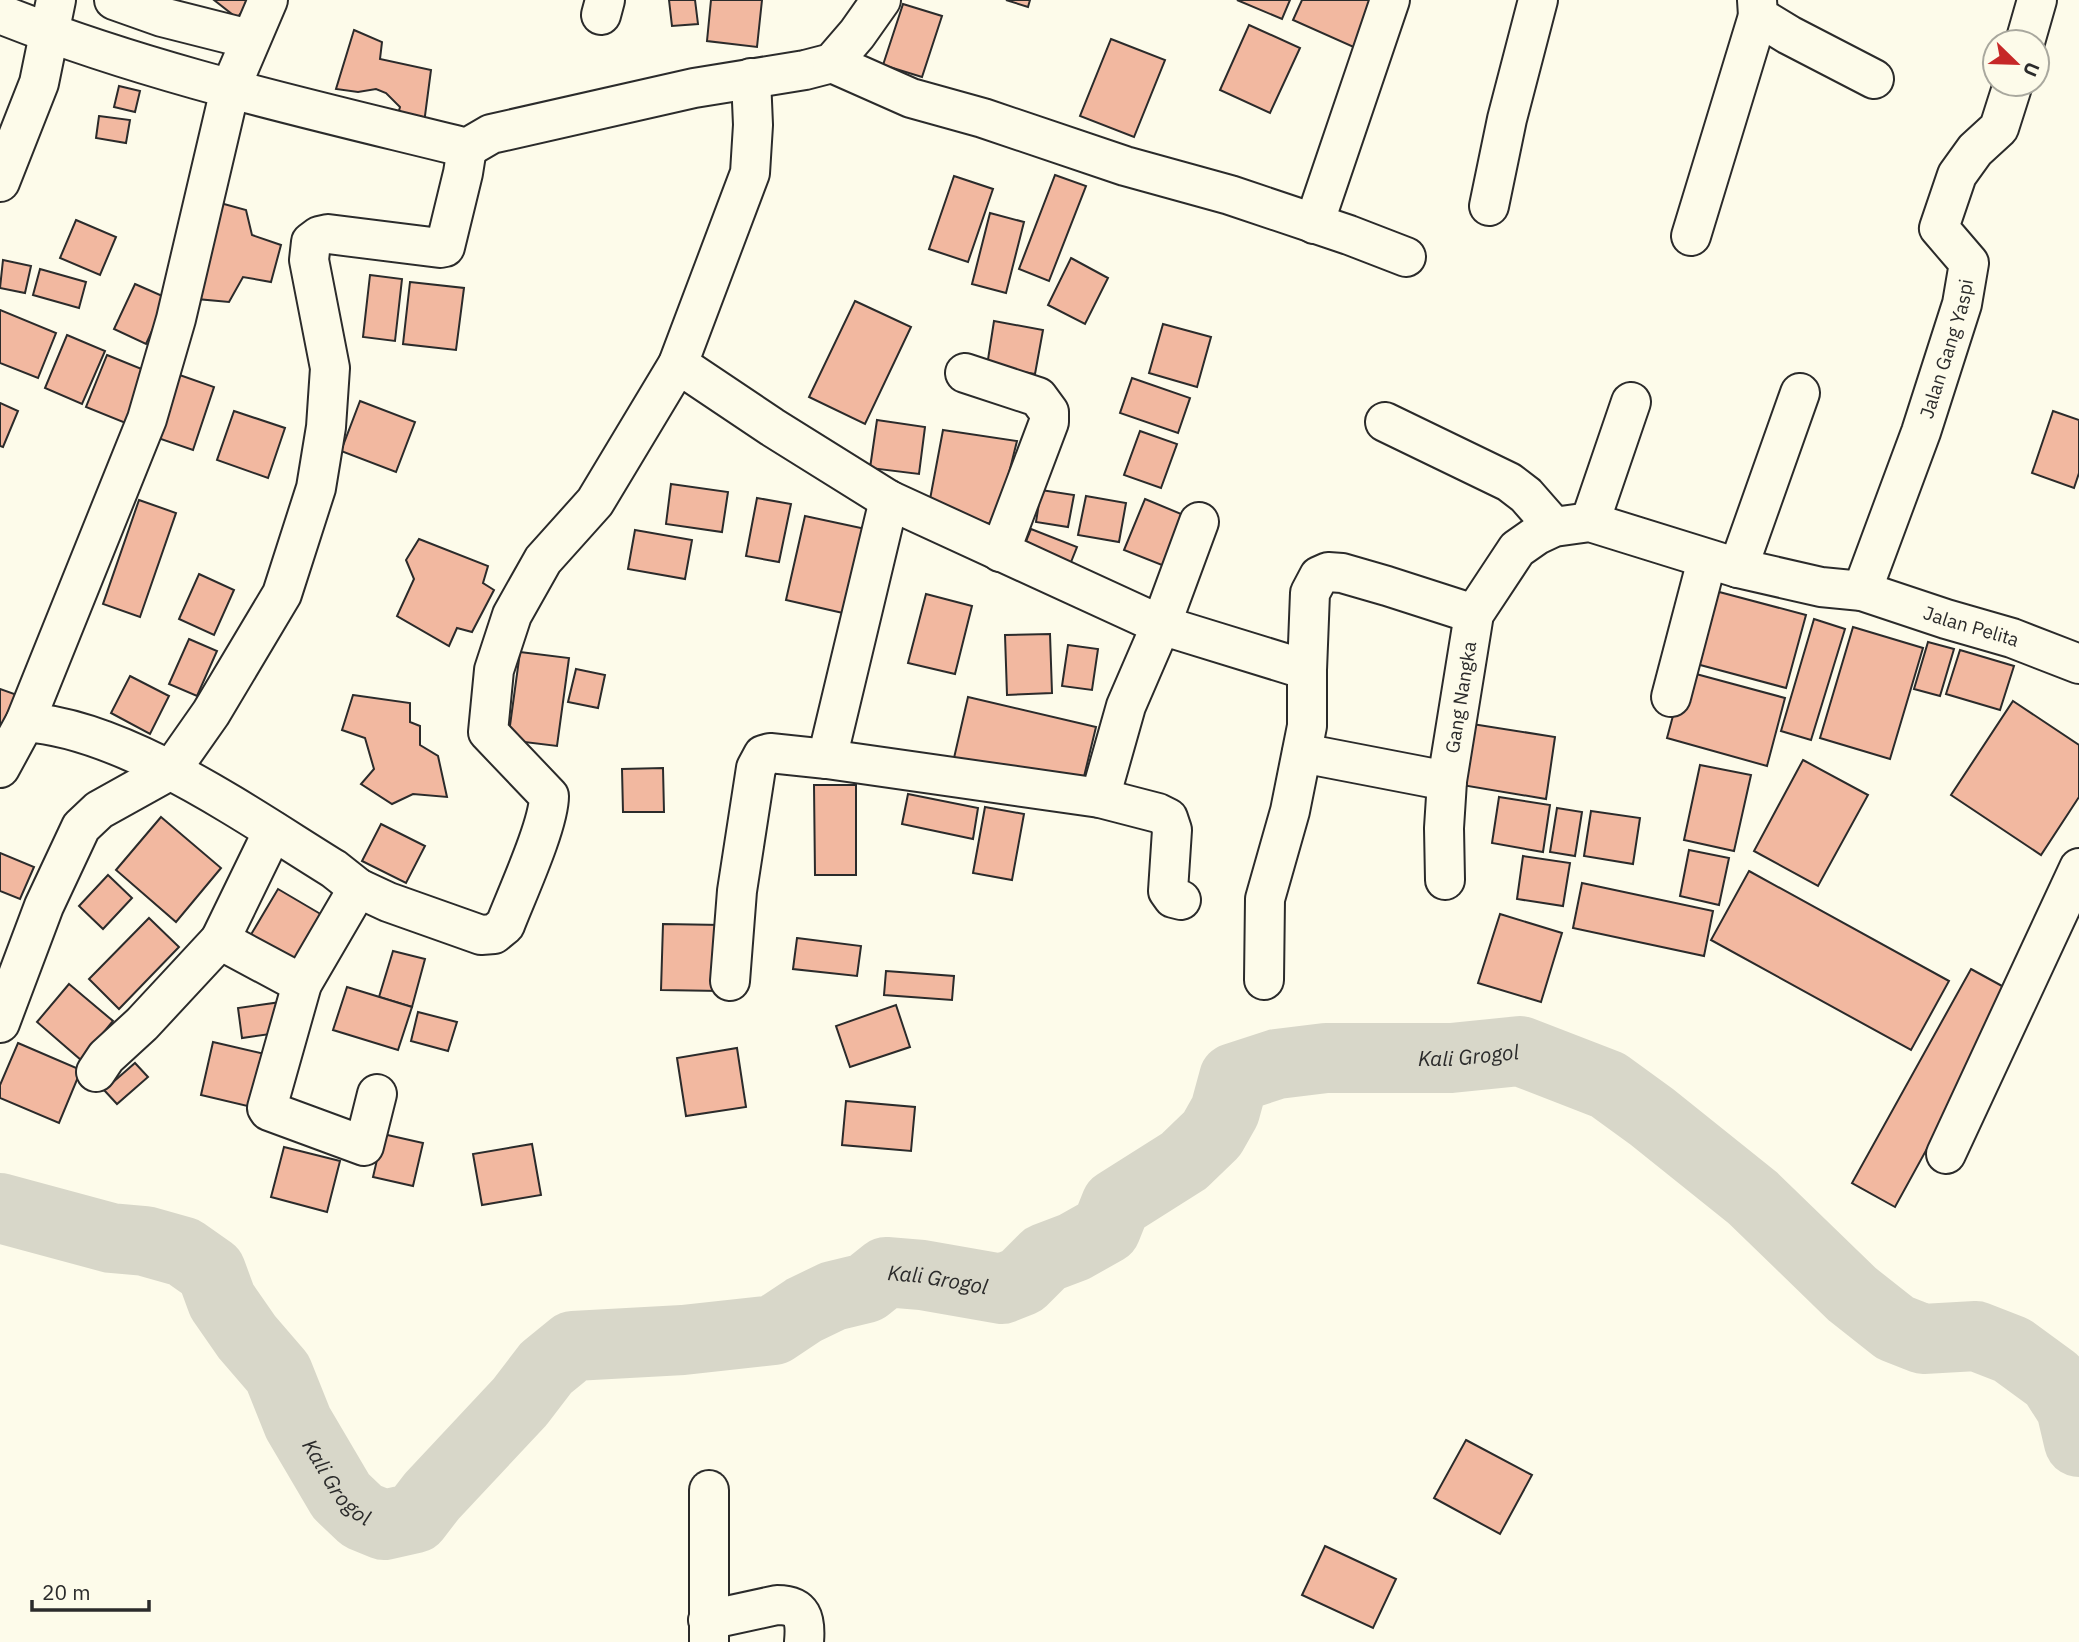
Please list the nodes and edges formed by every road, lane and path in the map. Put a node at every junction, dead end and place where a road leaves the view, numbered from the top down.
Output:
1 (114, 0) edge
2 (268, 0) edge
3 (881, 0) edge
4 (1390, 0) edge
5 (1538, 0) edge
6 (2037, 0) edge
7 (1758, 8) edge
8 (0, 14) edge
9 (52, 17) edge
10 (2029, 28) edge
11 (250, 40) junction
12 (832, 63) junction
13 (751, 78) junction
14 (1874, 79) dead end
15 (230, 89) junction
16 (2009, 98) edge
17 (467, 148) junction
18 (0, 182) edge
19 (1489, 206) dead end
20 (1314, 223) junction
21 (1690, 236) dead end
22 (1406, 257) dead end
23 (678, 364) junction
24 (965, 373) dead end
25 (1800, 393) dead end
26 (1631, 402) dead end
27 (1385, 422) dead end
28 (889, 500) junction
29 (1199, 522) dead end
30 (1572, 524) junction
31 (1000, 552) junction
32 (1722, 564) junction
33 (1863, 591) junction
34 (1474, 614) junction
35 (1161, 625) junction
36 (2079, 664) edge
37 (1307, 670) junction
38 (1671, 697) dead end
39 (25, 722) junction
40 (1302, 753) junction
41 (827, 759) junction
42 (0, 768) edge
43 (171, 770) junction
44 (1447, 781) junction
45 (1100, 798) junction
46 (273, 831) junction
47 (2079, 868) edge
48 (1445, 880) dead end
49 (358, 888) junction
50 (1181, 900) dead end
51 (220, 940) junction
52 (1264, 979) dead end
53 (730, 981) dead end
54 (302, 984) junction
55 (0, 1023) edge
56 (96, 1072) dead end
57 (377, 1094) dead end
58 (1946, 1154) dead end
59 (709, 1490) dead end
60 (708, 1631) edge
61 (804, 1642) edge

1 - 11 street
2 - 11 street
3 - 12 street
4 - 20 street
5 - 19 street
6 - 10 street
7 - 14 street
7 - 21 street
8 - 9 street
9 - 15 street
9 - 18 street
11 - 15 street
12 - 13 street
12 - 20 street
13 - 17 street
13 - 23 street
15 - 17 street
15 - 39 street
16 - 33 street, Jalan Gang Yaspi
17 - 43 street
20 - 22 street
23 - 28 street
23 - 49 street
24 - 31 street
25 - 32 street
26 - 30 street
27 - 30 street
28 - 31 street
28 - 41 street
29 - 35 street
30 - 32 street, Jalan Pelita
30 - 34 street
31 - 35 street
32 - 33 street, Jalan Pelita
32 - 38 street
33 - 36 street, Jalan Pelita
34 - 37 street
34 - 44 street, Gang Nangka
35 - 37 street
35 - 45 street
37 - 40 street
39 - 42 street
39 - 43 street
40 - 44 street
40 - 52 street
41 - 45 street
41 - 53 street
43 - 46 street
43 - 55 street
44 - 48 street, Gang Nangka
45 - 50 street
46 - 49 street
46 - 51 street
47 - 58 street
49 - 54 street
51 - 54 street
51 - 56 street
54 - 57 street
59 - 60 street
60 - 61 street

